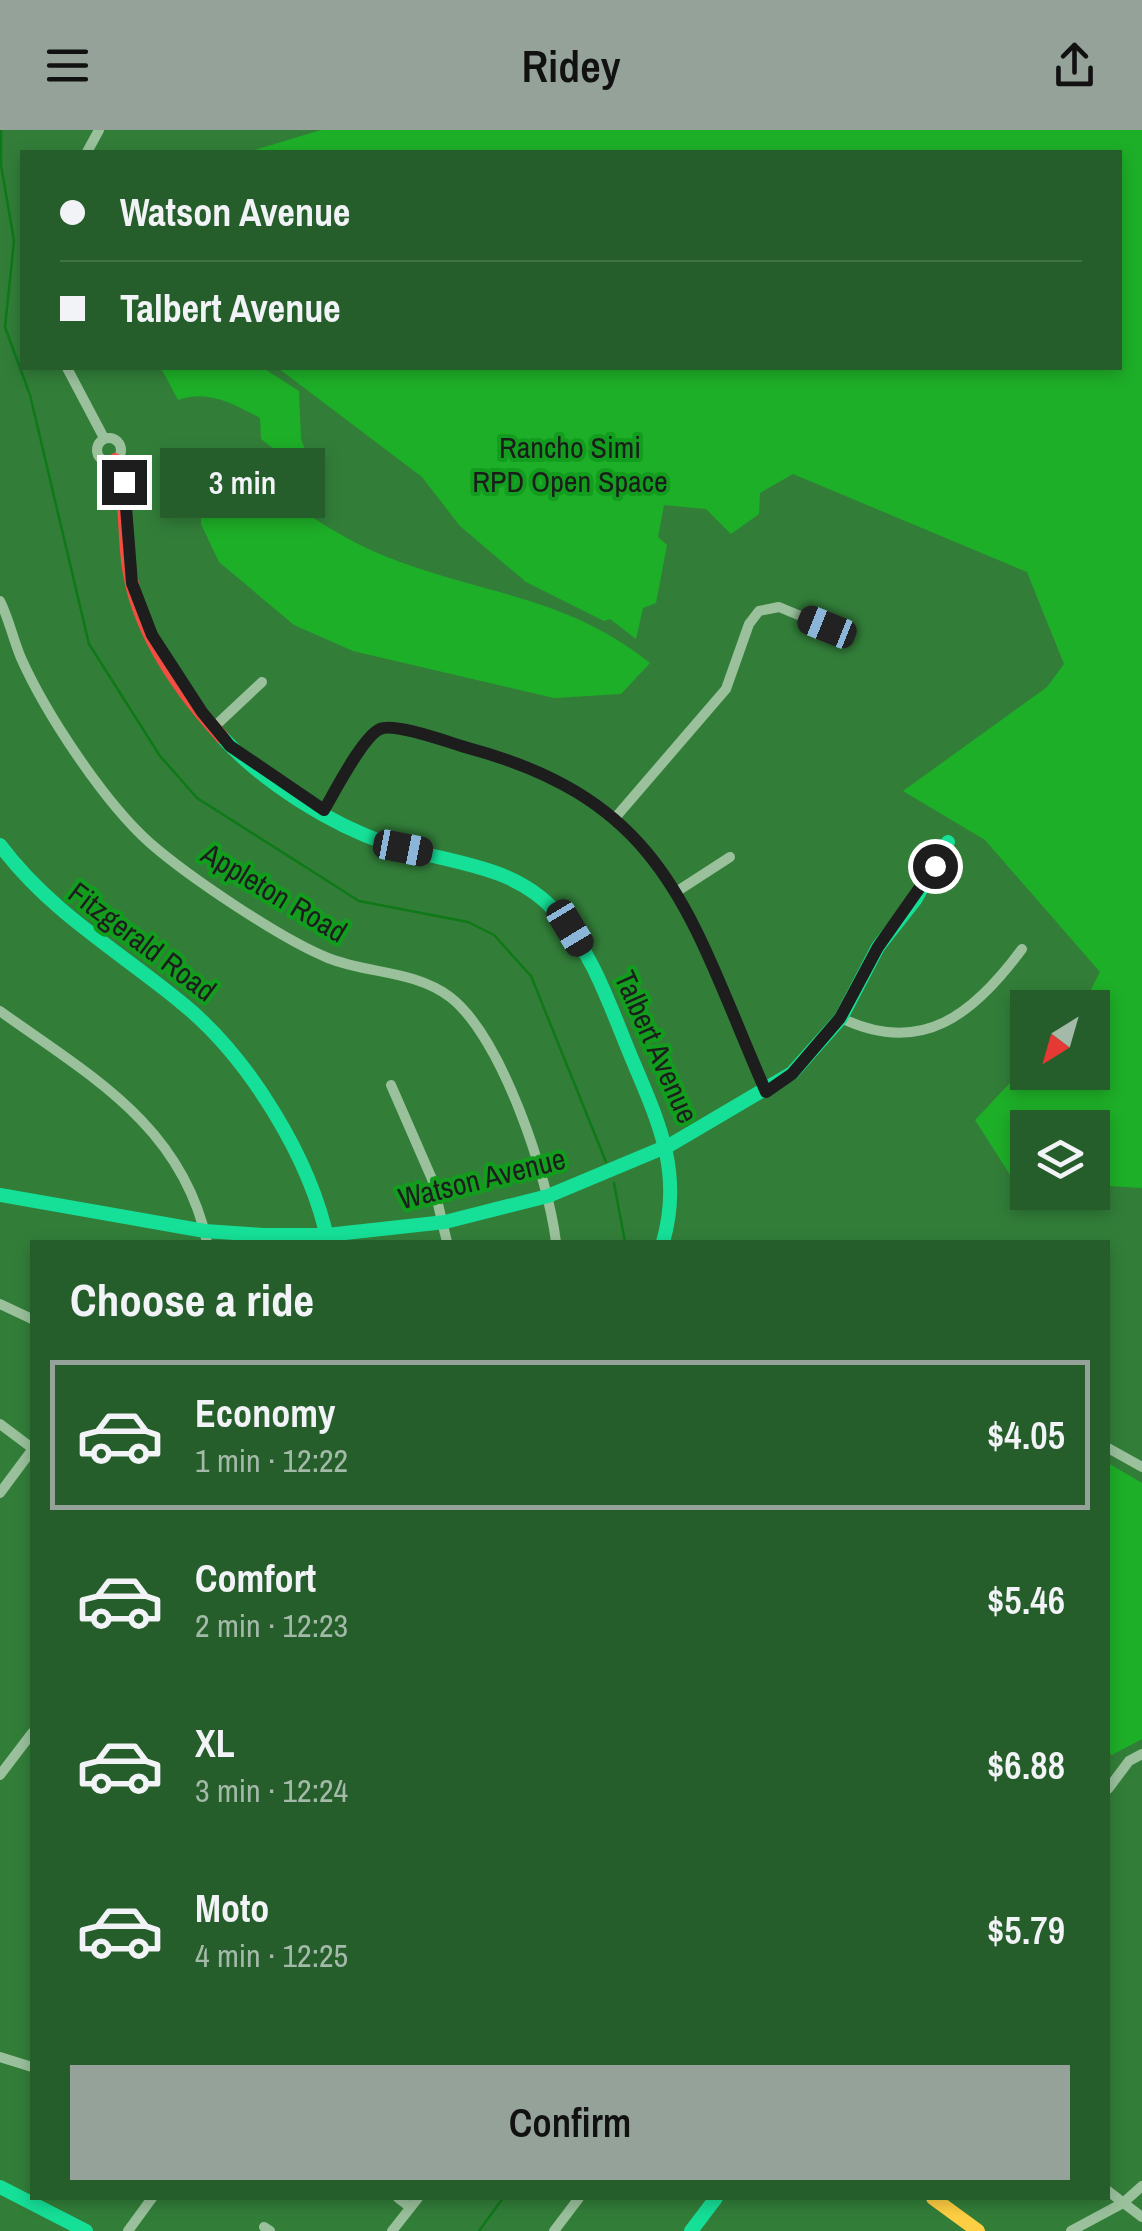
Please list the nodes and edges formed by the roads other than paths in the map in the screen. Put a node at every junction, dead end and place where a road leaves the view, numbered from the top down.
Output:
1 (68, 370) edge
2 (115, 460) joint
3 (0, 601) edge
4 (827, 627) dead end
5 (262, 682) dead end
6 (213, 728) junction
7 (324, 810) junction
8 (615, 818) junction
9 (948, 842) dead end
10 (0, 845) edge
11 (730, 858) dead end
12 (676, 892) junction
13 (1022, 949) dead end
14 (0, 1010) edge
15 (840, 1018) junction
16 (391, 1084) dead end
17 (766, 1092) junction
18 (670, 1145) junction
19 (0, 1195) edge
20 (548, 1196) junction
21 (445, 1222) junction
22 (206, 1237) edge
23 (327, 1239) edge
24 (448, 1240) edge
25 (556, 1240) edge
26 (664, 1240) edge
27 (0, 1304) edge
28 (30, 1318) edge
29 (0, 1424) edge
30 (30, 1447) edge
31 (1110, 1449) edge
32 (30, 1452) edge
33 (1142, 1467) edge
34 (0, 1493) edge
35 (30, 1736) edge
36 (1142, 1754) edge
37 (0, 1776) edge
38 (1110, 1787) edge
39 (0, 2057) edge
40 (30, 2065) edge
41 (1142, 2186) edge
42 (0, 2187) edge
43 (1110, 2193) edge
44 (151, 2200) edge
45 (577, 2200) edge
46 (714, 2200) edge
47 (936, 2200) edge
48 (414, 2202) edge
49 (1122, 2203) junction
50 (1142, 2217) edge
51 (86, 2231) edge
52 (128, 2231) edge
53 (392, 2231) edge
54 (554, 2231) edge
55 (690, 2231) edge
56 (978, 2231) edge
57 (1070, 2231) edge

1 - 2 street
2 - 6 street, Talbert Avenue
3 - 20 street, Appleton Road
4 - 8 street
5 - 6 street
6 - 7 street, Talbert Avenue
7 - 8 street
7 - 18 street, Talbert Avenue
8 - 12 street
9 - 15 street, Watson Avenue
10 - 23 street, Fitzgerald Road
11 - 12 street
12 - 17 street
13 - 15 street
14 - 22 street
15 - 17 street, Watson Avenue
16 - 21 street
17 - 18 street, Watson Avenue
18 - 20 street, Watson Avenue
18 - 26 street, Talbert Avenue
19 - 22 street, Watson Avenue
20 - 21 street, Watson Avenue
20 - 25 street, Appleton Road
21 - 23 street, Watson Avenue
21 - 24 street
22 - 23 street, Watson Avenue
27 - 28 street
29 - 30 street
31 - 33 street
32 - 34 street
35 - 37 street
36 - 38 street
39 - 40 street
41 - 49 street
42 - 51 street
43 - 49 street
44 - 52 street
45 - 54 street
46 - 55 street
47 - 56 street
48 - 53 street
49 - 50 street
49 - 57 street

